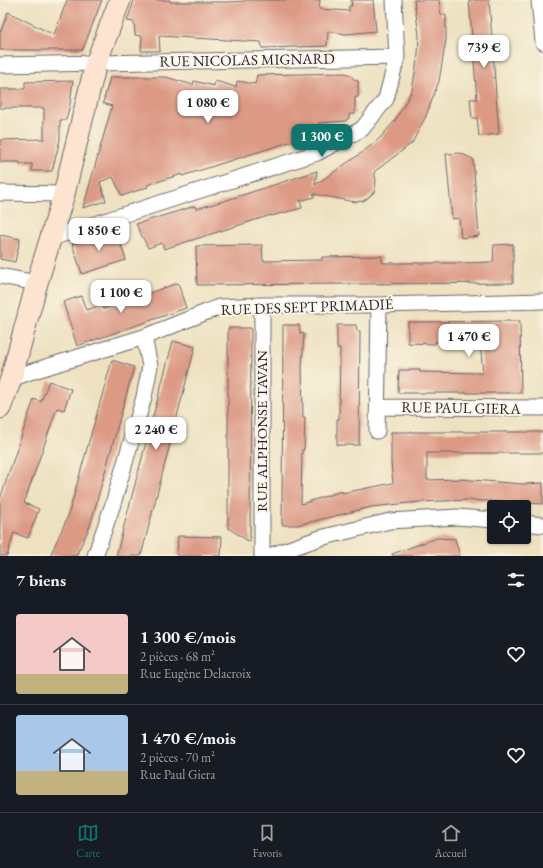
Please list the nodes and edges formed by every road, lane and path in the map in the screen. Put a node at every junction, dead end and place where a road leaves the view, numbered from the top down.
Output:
1 (120, 0) edge
2 (394, 0) edge
3 (539, 0) edge
4 (543, 42) edge
5 (397, 57) junction
6 (96, 64) junction
7 (0, 65) edge
8 (0, 192) edge
9 (64, 194) junction
10 (51, 238) junction
11 (0, 276) edge
12 (37, 283) junction
13 (543, 301) edge
14 (262, 305) junction
15 (379, 305) junction
16 (144, 337) junction
17 (11, 379) junction
18 (0, 406) edge
19 (378, 407) junction
20 (543, 408) edge
21 (378, 431) dead end
22 (487, 519) edge
23 (531, 524) edge
24 (543, 525) edge
25 (95, 556) edge
26 (262, 556) edge
27 (269, 556) edge

1 - 6 street
2 - 5 street
3 - 4 street
5 - 6 street, RUE NICOLAS MIGNARD
5 - 10 street
6 - 7 street, RUE NICOLAS MIGNARD
6 - 9 street
8 - 9 street
9 - 10 street
10 - 12 street
11 - 12 street
12 - 17 street
13 - 15 street, RUE DES SEPT PRIMADIÉ
14 - 15 street, RUE DES SEPT PRIMADIÉ
14 - 16 street, RUE DES SEPT PRIMADIÉ
14 - 26 street, RUE ALPHONSE TAVAN
15 - 19 street
16 - 17 street, RUE DES SEPT PRIMADIÉ
16 - 25 street
17 - 18 street
19 - 20 street, RUE PAUL GIERA
19 - 21 street
22 - 27 street
23 - 24 street

